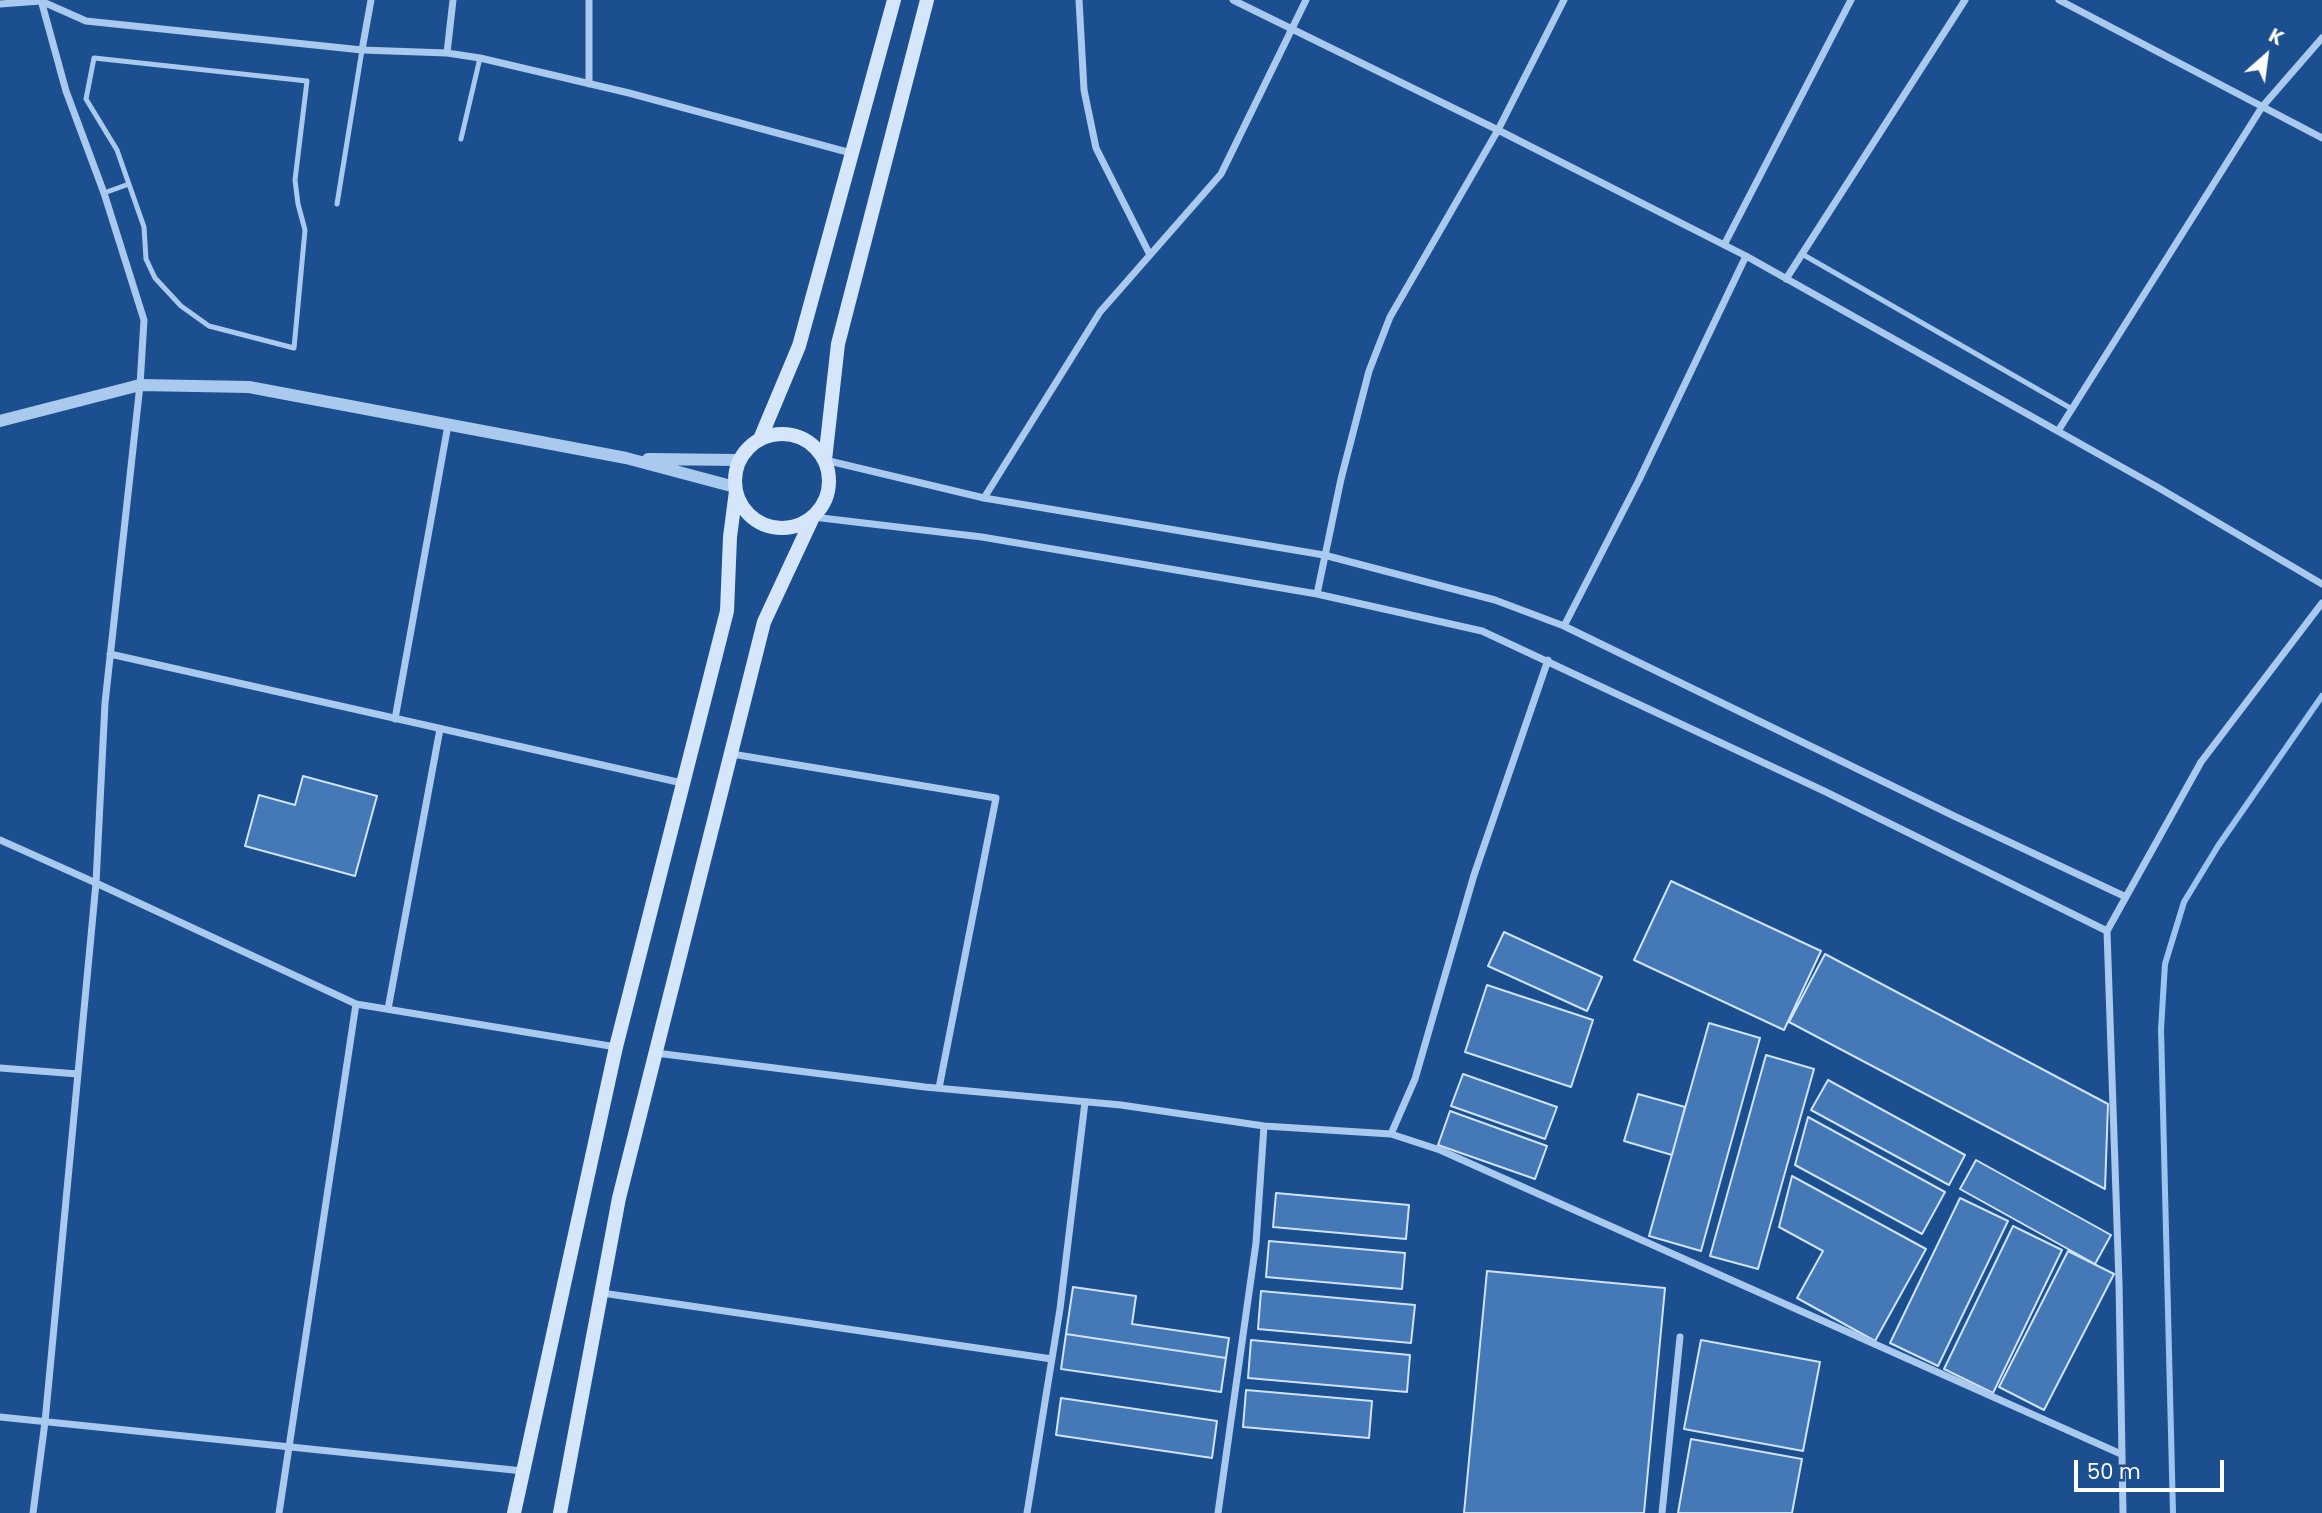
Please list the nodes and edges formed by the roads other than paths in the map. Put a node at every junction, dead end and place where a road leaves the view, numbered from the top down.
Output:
1 (371, 0) edge
2 (453, 0) edge
3 (589, 0) edge
4 (894, 0) edge
5 (927, 0) edge
6 (1079, 0) edge
7 (1233, 0) edge
8 (1306, 0) edge
9 (1564, 0) edge
10 (1851, 0) edge
11 (1965, 0) edge
12 (2059, 0) edge
13 (41, 1) edge
14 (0, 4) edge
15 (1292, 28) junction
16 (2322, 38) edge
17 (362, 50) junction
18 (447, 53) junction
19 (480, 58) junction
20 (589, 84) junction
21 (2263, 107) junction
22 (1498, 130) junction
23 (2322, 138) edge
24 (461, 139) dead end
25 (851, 153) junction
26 (129, 184) junction
27 (104, 193) junction
28 (337, 204) dead end
29 (1724, 245) junction
30 (1802, 254) junction
31 (1150, 256) junction
32 (1746, 256) junction
33 (1786, 279) junction
34 (140, 385) junction
35 (2072, 409) junction
36 (0, 421) edge
37 (448, 425) junction
38 (2058, 431) junction
39 (760, 439) junction
40 (626, 458) junction
41 (739, 460) junction
42 (825, 460) junction
43 (736, 489) junction
44 (984, 498) junction
45 (813, 517) junction
46 (1324, 555) junction
47 (2322, 584) edge
48 (1317, 594) junction
49 (2322, 603) edge
50 (1564, 626) junction
51 (110, 654) junction
52 (1548, 660) junction
53 (395, 719) junction
54 (440, 729) junction
55 (731, 754) junction
56 (682, 783) junction
57 (0, 840) edge
58 (96, 883) junction
59 (2126, 897) junction
60 (2107, 931) junction
61 (356, 1004) junction
62 (388, 1009) junction
63 (616, 1047) junction
64 (656, 1053) junction
65 (0, 1068) edge
66 (78, 1074) junction
67 (939, 1088) junction
68 (1085, 1102) junction
69 (1264, 1126) junction
70 (1391, 1134) junction
71 (601, 1293) junction
72 (1679, 1336) dead end
73 (1052, 1359) junction
74 (0, 1417) edge
75 (45, 1422) junction
76 (290, 1447) junction
77 (2121, 1454) junction
78 (523, 1471) junction
79 (33, 1513) edge
80 (279, 1513) edge
81 (514, 1513) edge
82 (560, 1513) edge
83 (1027, 1513) edge
84 (1218, 1513) edge
85 (1662, 1513) edge
86 (2123, 1513) edge

1 - 17 street
2 - 18 street
3 - 20 street
4 - 25 main road
5 - 42 main road
6 - 31 street
7 - 15 street
8 - 15 street
9 - 22 street
10 - 29 street
11 - 30 street
12 - 21 street
13 - 14 street
13 - 17 street
13 - 27 street
15 - 22 street
15 - 31 street
16 - 21 street
17 - 18 street
17 - 28 lane
18 - 19 street
19 - 20 street
19 - 24 lane
20 - 25 street
21 - 23 street
21 - 35 street
22 - 29 street
22 - 46 street
25 - 39 main road
26 - 26 lane
26 - 27 lane
27 - 34 street
29 - 32 street
30 - 33 street
30 - 35 lane
31 - 44 street
32 - 33 street
32 - 50 street
33 - 38 street
34 - 36 street
34 - 37 street
34 - 51 street
35 - 38 street
37 - 40 street
37 - 53 street
38 - 47 street
39 - 41 main road
39 - 42 main road
40 - 41 street
40 - 43 street
41 - 43 main road
42 - 44 street
42 - 45 main road
43 - 45 main road
43 - 56 main road
44 - 46 street
45 - 48 street
45 - 55 main road
46 - 48 street
46 - 50 street
48 - 52 street
49 - 59 street
50 - 59 street
51 - 53 street
51 - 58 street
52 - 60 street
52 - 70 street
53 - 54 street
54 - 56 street
54 - 62 street
55 - 64 main road
55 - 67 street
56 - 63 main road
57 - 58 street
58 - 61 street
58 - 66 street
59 - 60 street
60 - 77 street
61 - 62 street
61 - 76 street
62 - 63 street
63 - 78 main road
64 - 67 street
64 - 71 main road
65 - 66 street
66 - 75 street
67 - 68 street
68 - 69 street
68 - 73 street
69 - 70 street
69 - 84 street
70 - 77 street
71 - 73 street
71 - 82 main road
72 - 85 street
73 - 83 street
74 - 75 street
75 - 76 street
75 - 79 street
76 - 78 street
76 - 80 street
77 - 86 street
78 - 81 main road

